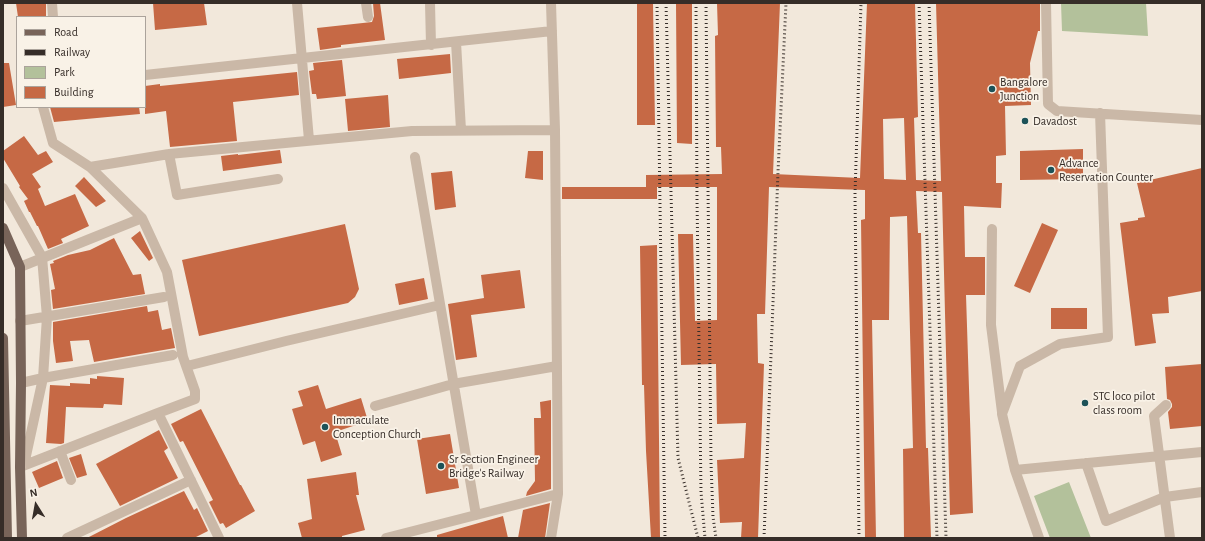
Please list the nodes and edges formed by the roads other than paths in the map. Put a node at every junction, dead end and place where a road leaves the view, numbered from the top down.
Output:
1 (52, 3) edge
2 (297, 3) edge
3 (366, 3) edge
4 (430, 3) edge
5 (551, 3) edge
6 (1046, 3) edge
7 (53, 16) edge
8 (368, 17) dead end
9 (552, 31) junction
10 (456, 42) junction
11 (432, 44) junction
12 (302, 58) junction
13 (146, 75) edge
14 (43, 108) edge
15 (1100, 113) junction
16 (1202, 120) edge
17 (461, 130) junction
18 (555, 130) junction
19 (309, 140) junction
20 (169, 154) junction
21 (415, 157) dead end
22 (90, 167) junction
23 (278, 179) dead end
24 (3, 188) edge
25 (142, 218) junction
26 (3, 228) edge
27 (992, 229) dead end
28 (42, 257) junction
29 (20, 267) junction
30 (164, 297) dead end
31 (440, 305) junction
32 (47, 317) junction
33 (20, 321) junction
34 (3, 338) edge
35 (173, 355) dead end
36 (187, 366) junction
37 (557, 366) junction
38 (43, 378) junction
39 (21, 383) junction
40 (454, 384) junction
41 (1166, 405) dead end
42 (375, 406) dead end
43 (158, 413) junction
44 (1002, 414) junction
45 (60, 451) junction
46 (1202, 452) edge
47 (1159, 456) junction
48 (1086, 463) junction
49 (5, 466) edge
50 (22, 466) junction
51 (1015, 470) junction
52 (71, 480) dead end
53 (191, 480) junction
54 (1202, 492) edge
55 (558, 494) junction
56 (1165, 497) junction
57 (476, 515) junction
58 (8, 538) edge
59 (22, 538) edge
60 (67, 538) edge
61 (219, 538) edge
62 (386, 538) edge
63 (551, 538) edge
64 (1039, 538) edge
65 (1170, 538) edge

1 - 7 street
2 - 12 street
3 - 8 street
4 - 11 street
5 - 9 street
6 - 15 street
9 - 10 street
9 - 18 street
10 - 11 street
10 - 17 street
11 - 12 street
12 - 13 street
12 - 19 street
14 - 22 street
15 - 16 street
15 - 44 street
17 - 18 street
17 - 19 street
18 - 37 street
19 - 20 street
20 - 22 street
20 - 23 street
21 - 31 street
22 - 25 street
24 - 28 street
25 - 28 street
25 - 36 street
26 - 29 main road
27 - 44 street
28 - 29 street
28 - 32 street
29 - 33 main road
30 - 32 street
31 - 36 street
31 - 40 street
32 - 33 street
32 - 38 street
33 - 39 main road
34 - 49 main road
35 - 38 street
36 - 43 street
37 - 40 street
37 - 55 street
38 - 39 street
38 - 50 street
39 - 50 main road
40 - 42 street
40 - 57 street
41 - 47 street
43 - 45 street
43 - 53 street
44 - 51 street
45 - 50 street
45 - 52 street
46 - 47 street
47 - 48 street
47 - 56 street
48 - 51 street
48 - 56 street
49 - 58 main road
50 - 59 main road
51 - 64 street
53 - 60 street
53 - 61 street
54 - 56 street
55 - 57 street
55 - 63 street
56 - 65 street
57 - 62 street

